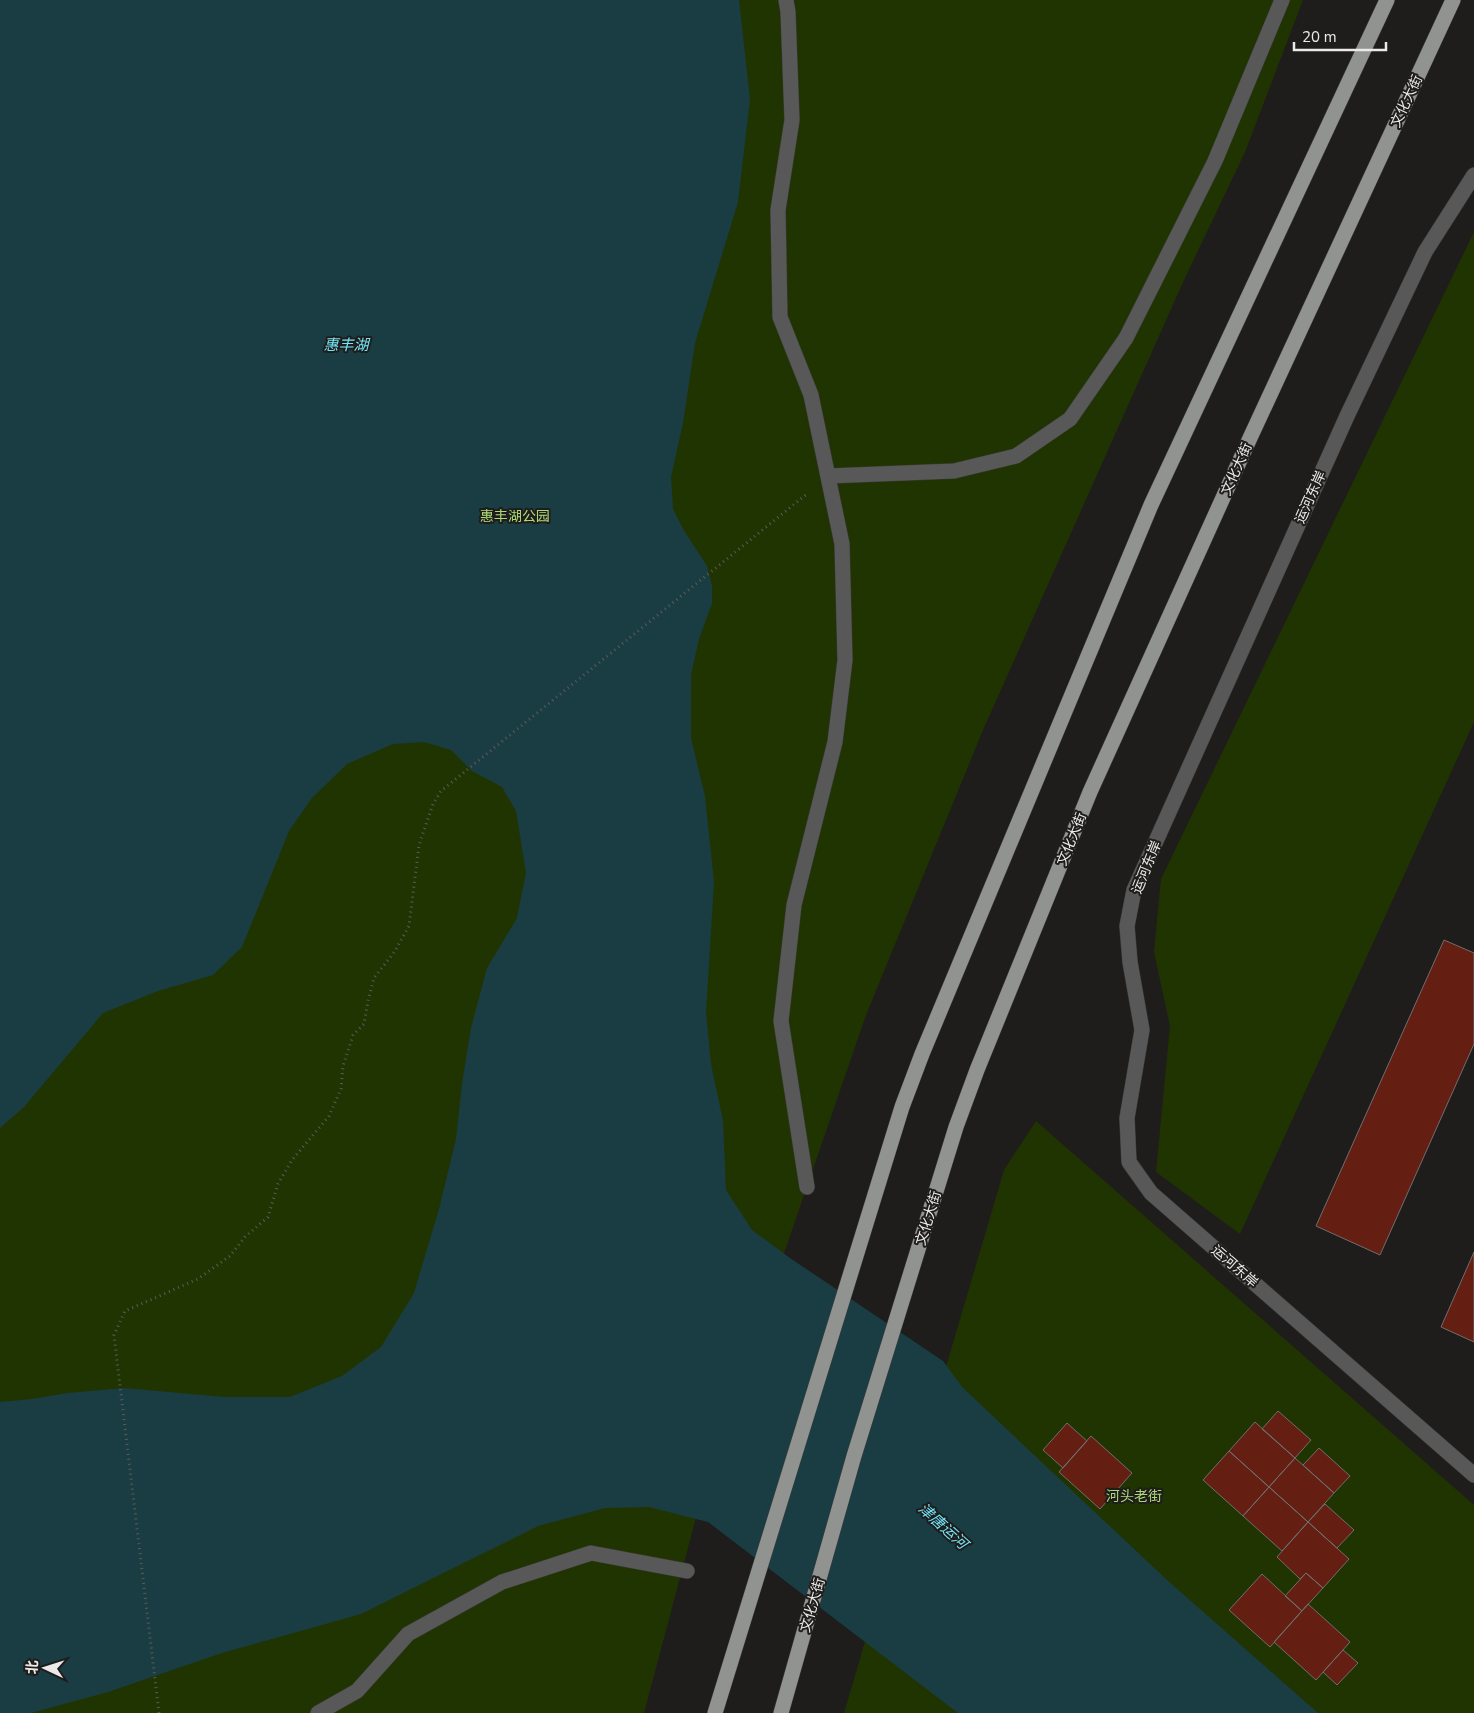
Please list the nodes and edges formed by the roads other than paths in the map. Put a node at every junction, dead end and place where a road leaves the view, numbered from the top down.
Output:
1 (786, 0) edge
2 (1282, 0) edge
3 (1387, 0) edge
4 (1453, 0) edge
5 (1474, 175) edge
6 (828, 476) junction
7 (807, 1187) dead end
8 (1474, 1475) edge
9 (687, 1572) dead end
10 (318, 1713) edge
11 (715, 1713) edge
12 (781, 1713) edge

1 - 6 street
2 - 6 street
3 - 11 main road
4 - 12 main road, 文化大街
5 - 8 street, 运河东岸
6 - 7 street
9 - 10 street

